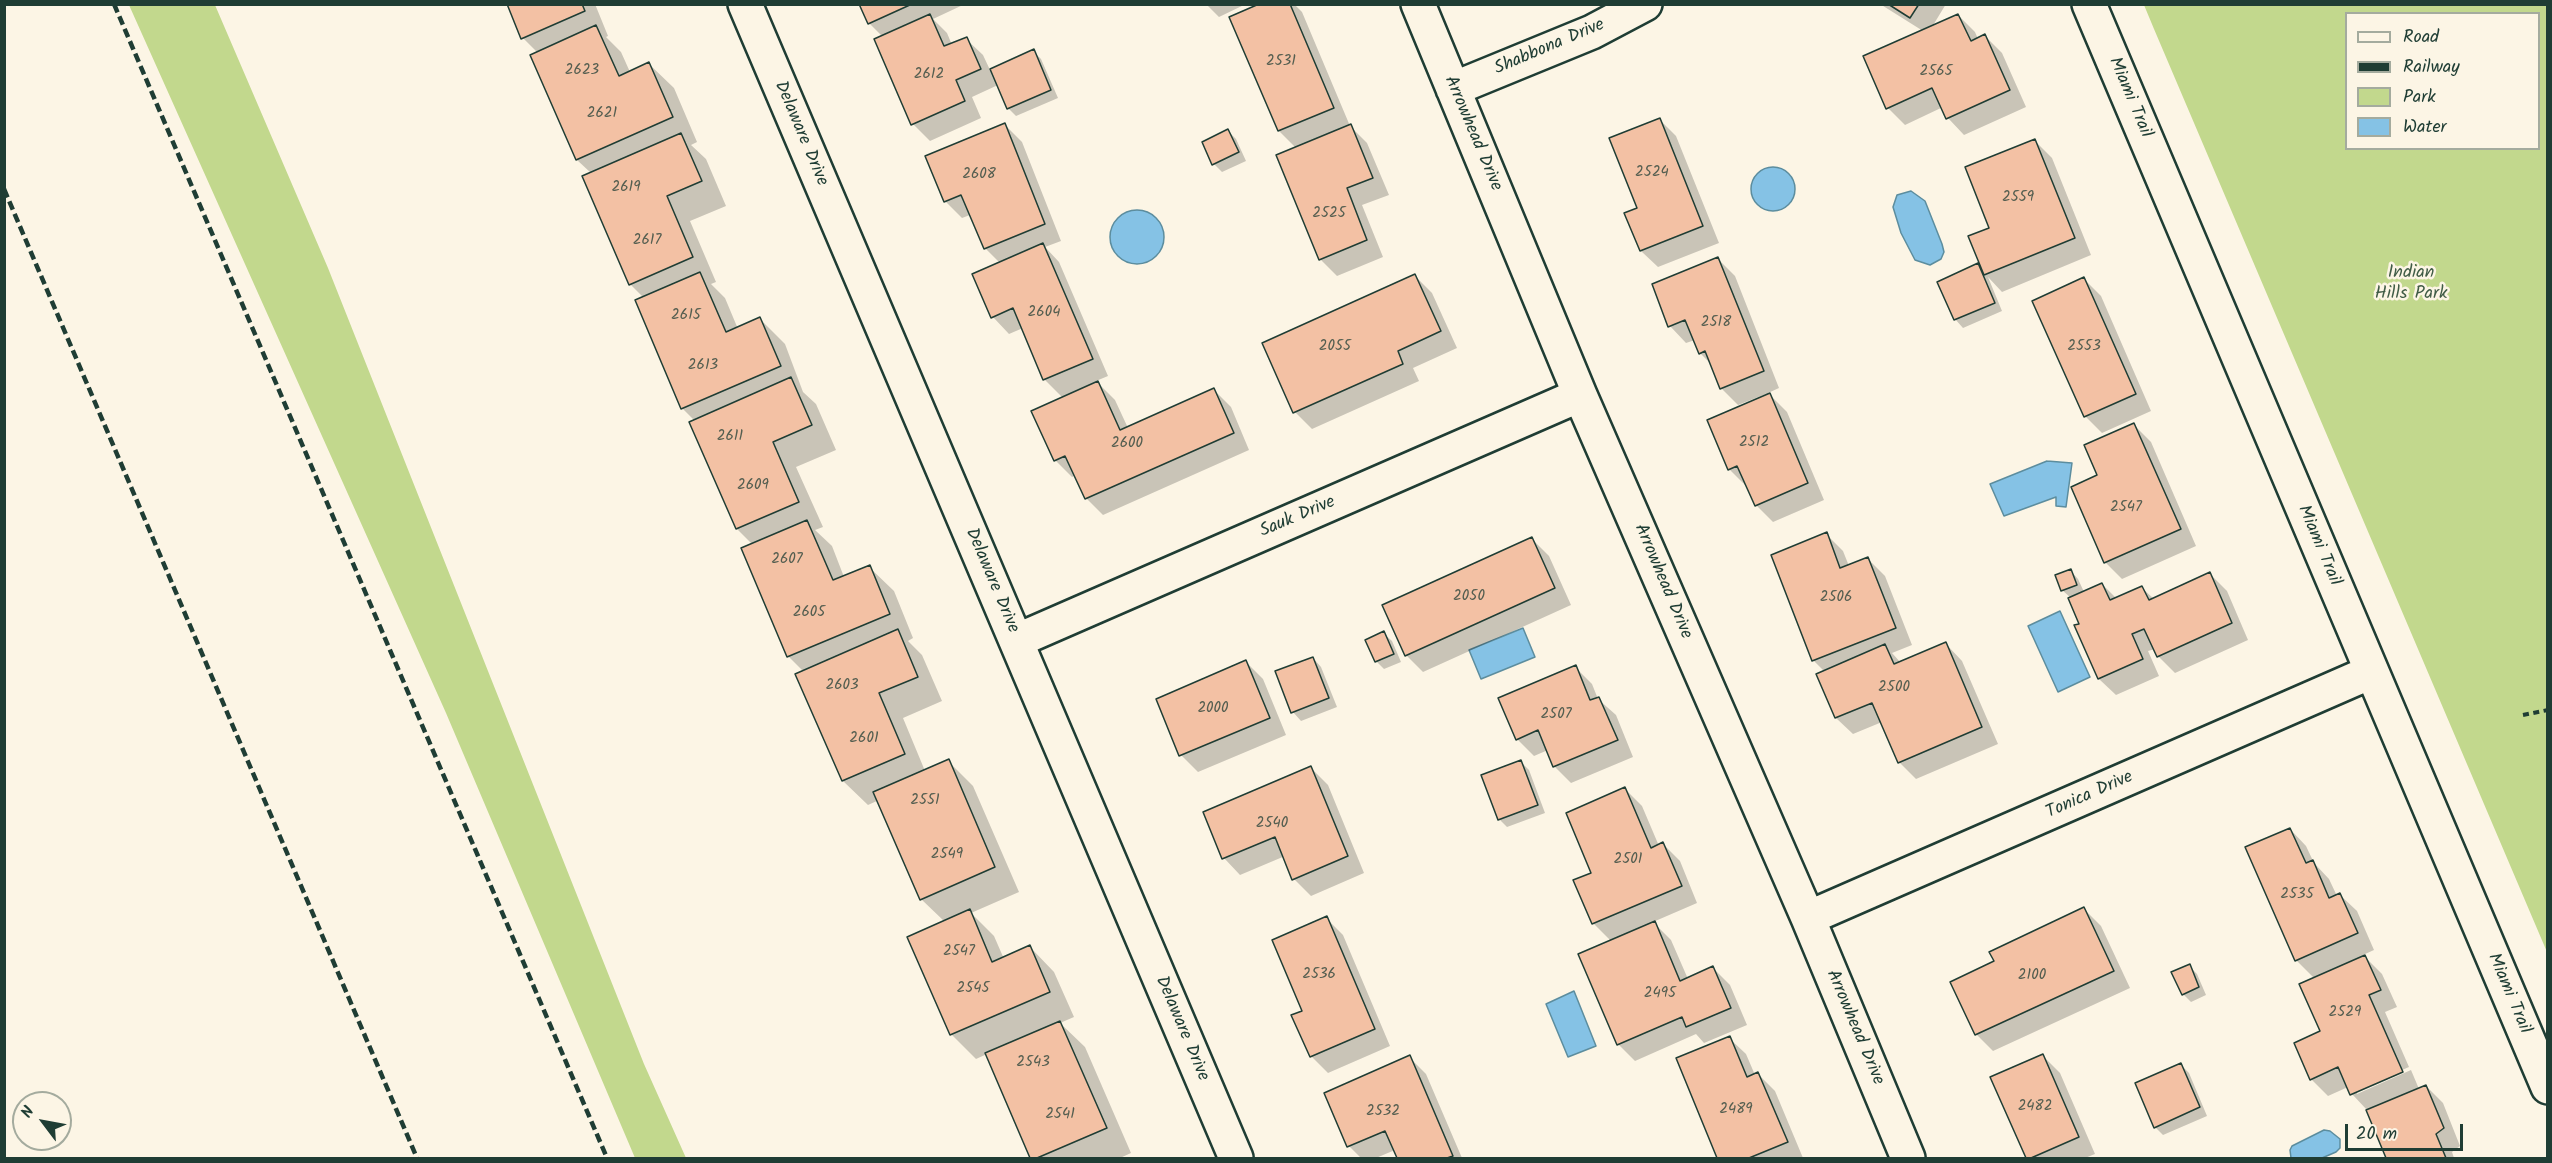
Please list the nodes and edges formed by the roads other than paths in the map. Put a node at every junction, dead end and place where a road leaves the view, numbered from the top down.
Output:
1 (745, 4) edge
2 (1418, 4) edge
3 (1645, 4) edge
4 (2090, 4) edge
5 (1453, 88) junction
6 (1580, 395) junction
7 (1016, 641) junction
8 (2371, 672) junction
9 (1808, 918) junction
10 (2547, 1087) edge
11 (1236, 1158) edge
12 (1908, 1158) edge

1 - 7 street, Delaware Drive
2 - 5 street, Arrowhead Drive
3 - 5 street, Shabbona Drive
4 - 8 street, Miami Trail
5 - 6 street, Arrowhead Drive
6 - 7 street, Sauk Drive
6 - 9 street, Arrowhead Drive
7 - 11 street, Delaware Drive
8 - 9 street, Tonica Drive
8 - 10 street, Miami Trail
9 - 12 street, Arrowhead Drive

